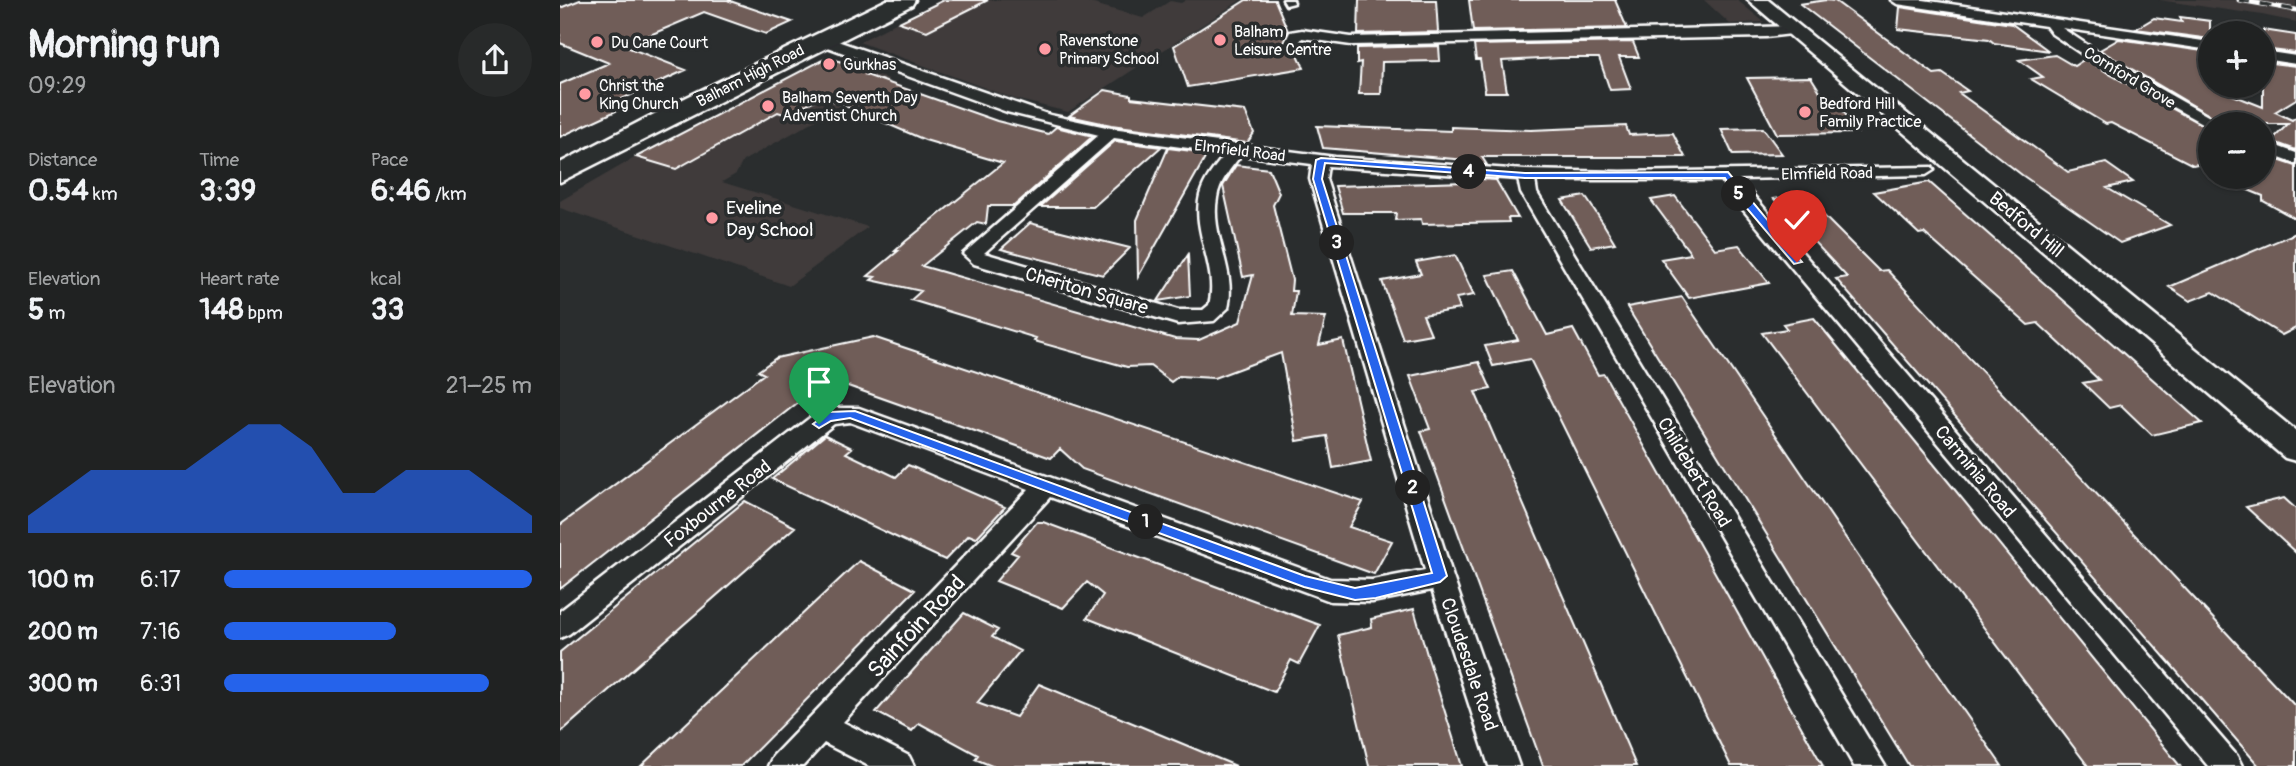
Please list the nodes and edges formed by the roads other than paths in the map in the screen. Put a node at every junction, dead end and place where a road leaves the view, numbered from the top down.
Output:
1 (904, 0) edge
2 (1757, 0) edge
3 (1897, 0) edge
4 (2056, 24) junction
5 (1795, 30) junction
6 (821, 40) junction
7 (2198, 44) edge
8 (1290, 47) dead end
9 (2275, 57) edge
10 (2296, 60) edge
11 (2198, 116) edge
12 (1111, 133) junction
13 (1236, 150) junction
14 (2275, 151) edge
15 (2296, 159) edge
16 (1321, 160) junction
17 (1926, 170) dead end
18 (560, 174) edge
19 (1525, 175) junction
20 (1728, 175) junction
21 (2296, 449) edge
22 (1047, 485) junction
23 (1440, 576) junction
24 (560, 626) edge
25 (821, 726) junction
26 (783, 766) edge
27 (899, 766) edge
28 (1504, 766) edge
29 (1870, 766) edge
30 (2227, 766) edge

1 - 6 highway, Balham High Road
2 - 5 main road, Bedford Hill
3 - 4 street
4 - 7 street
4 - 11 street, Cornford Grove
5 - 8 street
5 - 21 main road, Bedford Hill
6 - 12 street, Elmfield Road
6 - 18 highway, Balham High Road
9 - 10 street
12 - 13 street, Elmfield Road
12 - 13 street, Cheriton Square
13 - 16 street, Elmfield Road
14 - 15 street
16 - 19 street, Elmfield Road
16 - 23 street, Cloudesdale Road
17 - 20 street, Elmfield Road
19 - 20 street, Elmfield Road
19 - 29 street, Childebert Road
20 - 30 street, Carminia Road
22 - 23 street, Foxbourne Road
22 - 24 street, Foxbourne Road
22 - 25 street, Sainfoin Road
23 - 28 street, Cloudesdale Road
25 - 26 street, Sainfoin Road
25 - 27 street

